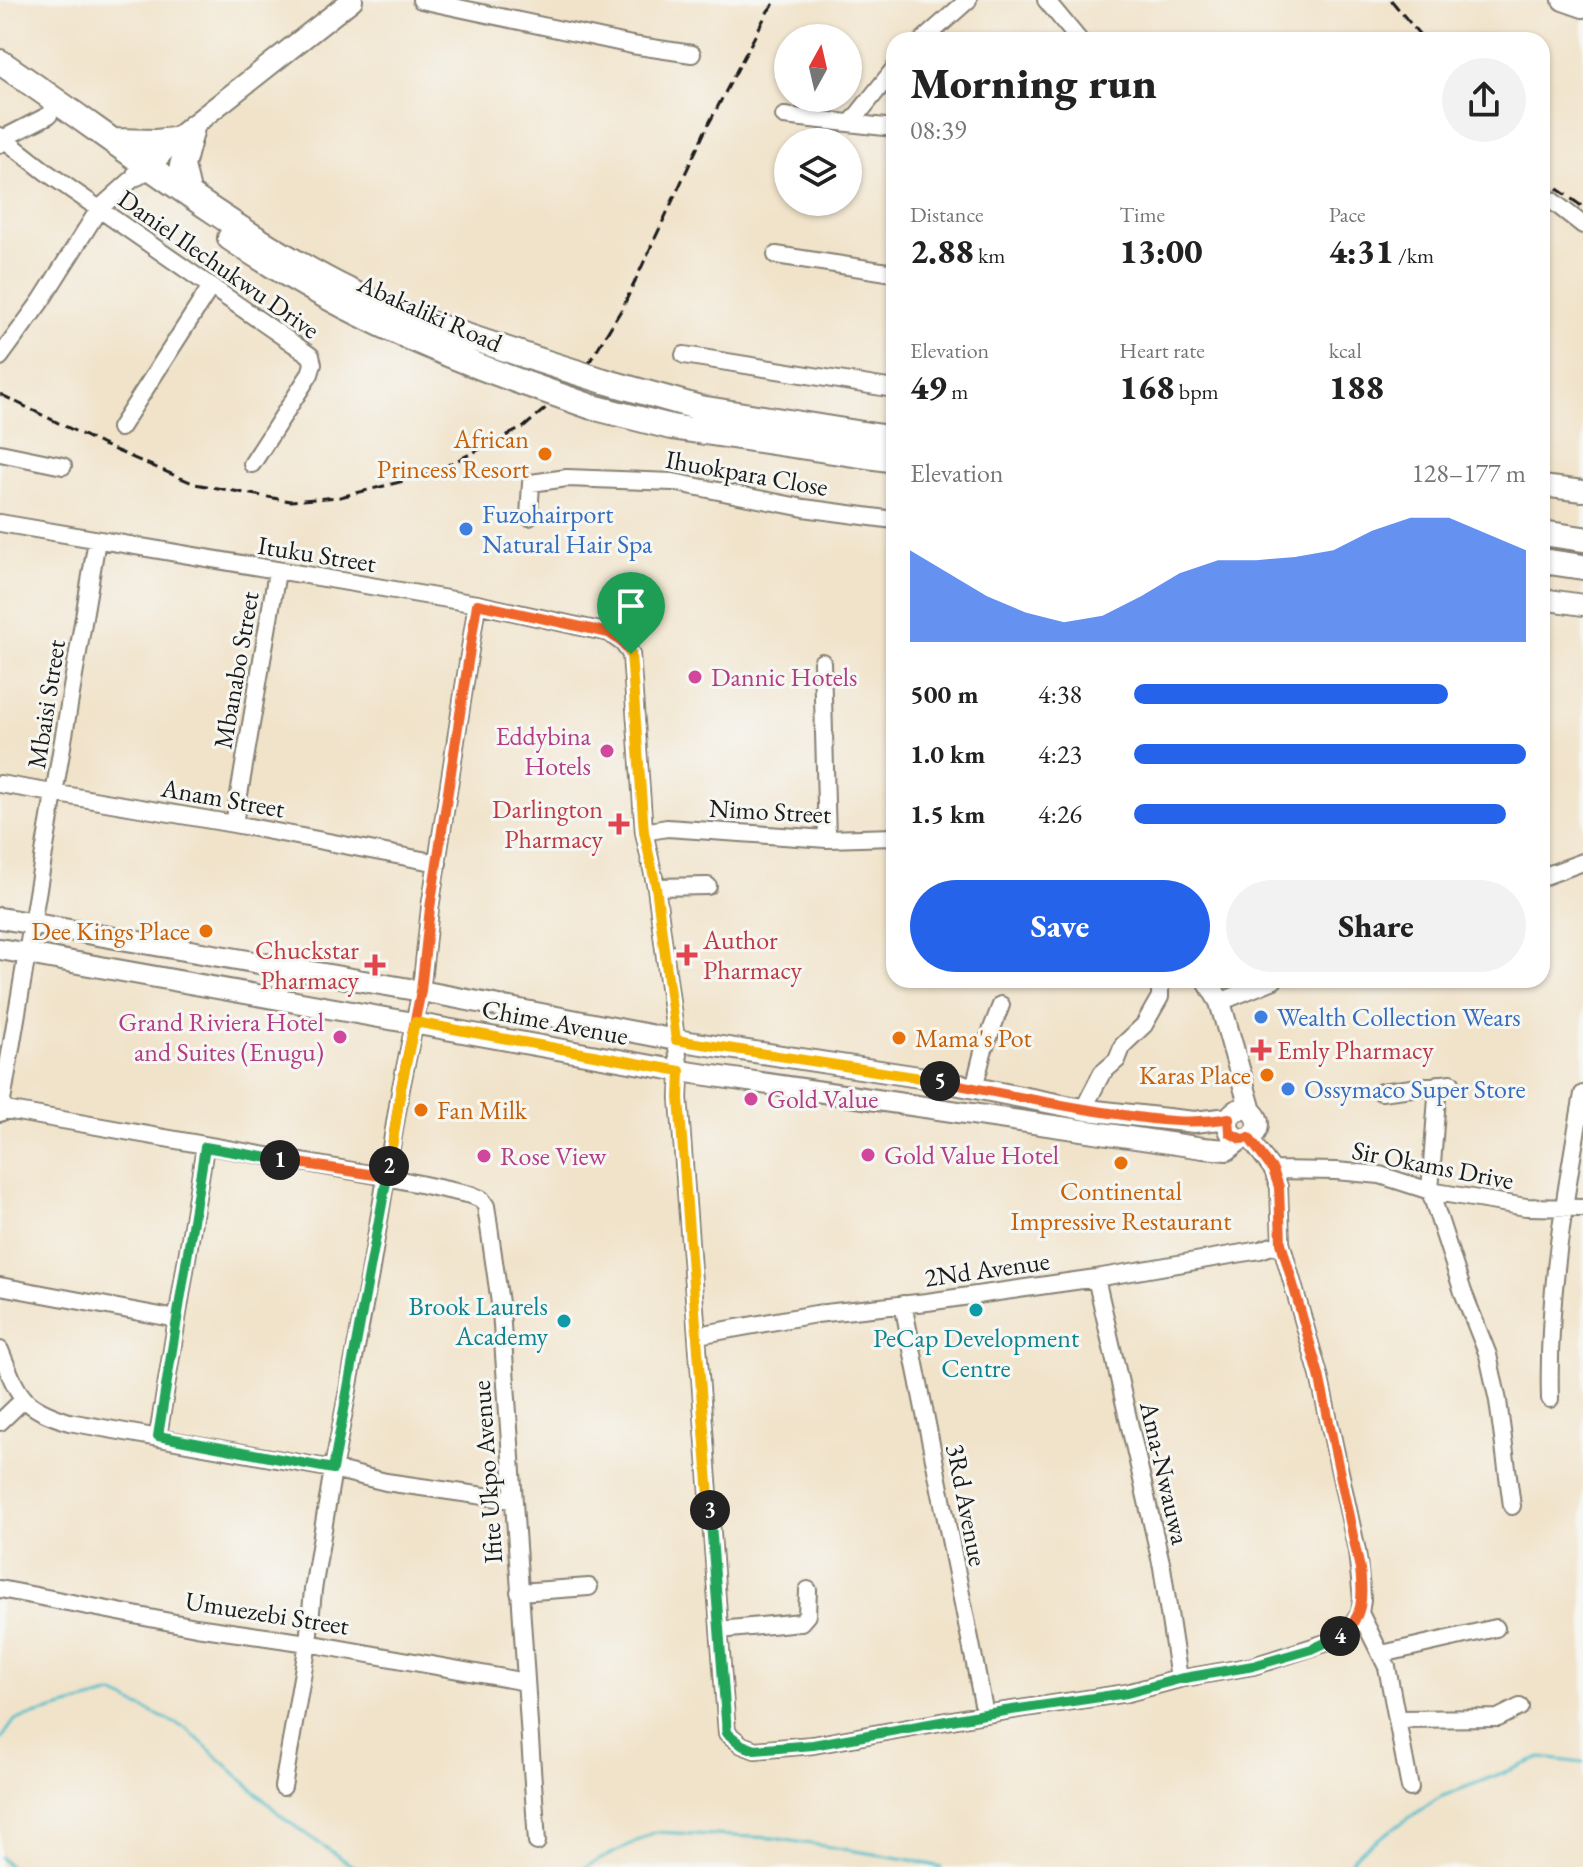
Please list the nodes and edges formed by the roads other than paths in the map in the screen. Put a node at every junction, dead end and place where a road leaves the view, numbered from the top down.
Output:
1 (352, 0) edge
2 (421, 0) edge
3 (968, 0) edge
4 (1046, 0) edge
5 (1563, 0) edge
6 (1583, 7) edge
7 (932, 32) edge
8 (1072, 32) edge
9 (692, 54) dead end
10 (0, 62) edge
11 (886, 79) edge
12 (0, 82) edge
13 (49, 115) junction
14 (784, 116) dead end
15 (851, 123) junction
16 (886, 127) edge
17 (183, 134) junction
18 (1, 139) edge
19 (113, 141) junction
20 (144, 170) junction
21 (188, 191) junction
22 (1550, 199) edge
23 (99, 209) junction
24 (1583, 225) edge
25 (776, 255) dead end
26 (886, 272) edge
27 (210, 288) junction
28 (684, 355) dead end
29 (0, 357) edge
30 (886, 388) edge
31 (120, 428) dead end
32 (886, 438) edge
33 (0, 453) edge
34 (886, 459) edge
35 (252, 464) dead end
36 (63, 466) dead end
37 (1550, 487) edge
38 (1583, 491) edge
39 (529, 517) dead end
40 (886, 519) edge
41 (0, 523) edge
42 (1550, 534) edge
43 (1583, 539) edge
44 (97, 540) junction
45 (1550, 562) edge
46 (1583, 567) edge
47 (277, 572) junction
48 (1550, 600) edge
49 (477, 604) junction
50 (1583, 605) edge
51 (822, 662) dead end
52 (0, 784) edge
53 (56, 793) junction
54 (234, 824) junction
55 (644, 832) junction
56 (886, 837) edge
57 (827, 839) junction
58 (1583, 862) edge
59 (438, 863) junction
60 (1550, 874) edge
61 (708, 886) dead end
62 (656, 887) junction
63 (0, 918) edge
64 (33, 923) junction
65 (0, 949) edge
66 (28, 954) junction
67 (1160, 988) edge
68 (1212, 988) edge
69 (1254, 988) edge
70 (421, 991) junction
71 (1220, 1002) junction
72 (1001, 1005) dead end
73 (415, 1022) junction
74 (676, 1040) junction
75 (680, 1071) junction
76 (974, 1088) junction
77 (1381, 1092) dead end
78 (1583, 1094) edge
79 (0, 1110) edge
80 (1087, 1110) junction
81 (1237, 1114) junction
82 (1245, 1138) junction
83 (205, 1147) junction
84 (1273, 1170) junction
85 (387, 1177) junction
86 (1430, 1191) junction
87 (1563, 1208) junction
88 (1583, 1208) edge
89 (1281, 1243) junction
90 (1096, 1278) junction
91 (0, 1286) edge
92 (903, 1304) junction
93 (177, 1319) junction
94 (698, 1335) junction
95 (0, 1350) edge
96 (1550, 1399) dead end
97 (23, 1400) junction
98 (0, 1422) edge
99 (158, 1436) junction
100 (333, 1469) junction
101 (512, 1500) junction
102 (1512, 1506) dead end
103 (589, 1587) dead end
104 (0, 1589) edge
105 (808, 1590) dead end
106 (519, 1592) junction
107 (1360, 1613) junction
108 (1496, 1628) dead end
109 (720, 1630) junction
110 (308, 1643) junction
111 (1382, 1654) junction
112 (1179, 1679) junction
113 (526, 1682) junction
114 (1520, 1707) dead end
115 (985, 1714) junction
116 (1398, 1719) junction
117 (283, 1787) dead end
118 (1410, 1788) dead end
119 (537, 1842) dead end

1 - 17 main road
2 - 9 street
3 - 7 street
4 - 8 street
5 - 6 main road
10 - 19 highway, Abakaliki Road
11 - 15 street
12 - 13 highway, Abakaliki Road
13 - 18 street
13 - 20 highway, Abakaliki Road
14 - 15 street
15 - 16 street
17 - 19 highway
17 - 20 main road
17 - 21 highway
18 - 23 street, Daniel Ilechukwu Drive
19 - 20 highway, Abakaliki Road
20 - 21 highway, Abakaliki Road
20 - 23 street
20 - 34 highway, Abakaliki Road, bridge
21 - 32 highway, Abakaliki Road, bridge
22 - 24 street
23 - 27 street, Daniel Ilechukwu Drive
23 - 29 street
25 - 26 street
27 - 31 street
27 - 35 street, Daniel Ilechukwu Drive
28 - 30 street
33 - 36 street
37 - 38 main road
39 - 40 street, Ihuokpara Close
41 - 44 street, Ituku Street
42 - 43 highway
44 - 47 street, Ituku Street
44 - 53 street, Mbaisi Street
45 - 46 highway
47 - 49 street, Ituku Street
47 - 54 street, Mbanabo Street
48 - 50 main road
49 - 55 street, Ituku Street
49 - 59 street
51 - 57 street
52 - 53 street, Anam Street
53 - 54 street, Anam Street
53 - 64 street, Mbaisi Street
54 - 59 street, Anam Street
55 - 57 street, Nimo Street
55 - 62 street
56 - 57 street, Nimo Street
58 - 60 street
59 - 70 street
61 - 62 street
62 - 74 street
63 - 64 main road, Chime Avenue
64 - 66 street, Mbaisi Street
64 - 70 main road, Chime Avenue
65 - 66 main road, Chime Avenue
66 - 73 main road, Chime Avenue
66 - 79 street, Mbaisi Street
67 - 80 street
68 - 71 main road
69 - 71 street
70 - 73 street
70 - 74 main road, Chime Avenue
71 - 81 main road
72 - 76 street
73 - 75 main road, Chime Avenue
73 - 85 street
74 - 75 street
74 - 76 main road, Chime Avenue
75 - 82 main road, Chime Avenue
75 - 94 street
76 - 80 main road, Chime Avenue
77 - 86 street
78 - 87 street
79 - 83 street, Ifite Ukpo Avenue
80 - 81 main road, Chime Avenue
81 - 82 main road
82 - 84 street
83 - 85 street, Ifite Ukpo Avenue
83 - 93 street
84 - 86 street, Sir Okams Drive
84 - 89 street
85 - 100 street
85 - 101 street, Ifite Ukpo Avenue
86 - 87 street, Sir Okams Drive
86 - 102 street
87 - 88 street, Sir Okams Drive
87 - 96 street
89 - 90 street, 2Nd Avenue
89 - 107 street
90 - 92 street, 2Nd Avenue
90 - 112 street, Ama-Nwauwa
91 - 93 street
92 - 94 street, 2Nd Avenue
92 - 115 street, 3Rd Avenue
93 - 99 street
94 - 109 street
95 - 97 street
97 - 98 street
97 - 99 street
99 - 100 street
100 - 101 street
100 - 110 street
101 - 106 street, Ifite Ukpo Avenue
103 - 106 street
104 - 110 street, Umuezebi Street
105 - 109 street
106 - 113 street, Ifite Ukpo Avenue
107 - 111 street
107 - 112 street
108 - 111 street
109 - 115 street
110 - 113 street, Umuezebi Street
110 - 117 street
111 - 116 street
112 - 115 street
113 - 119 street, Ifite Ukpo Avenue
114 - 116 street
116 - 118 street

